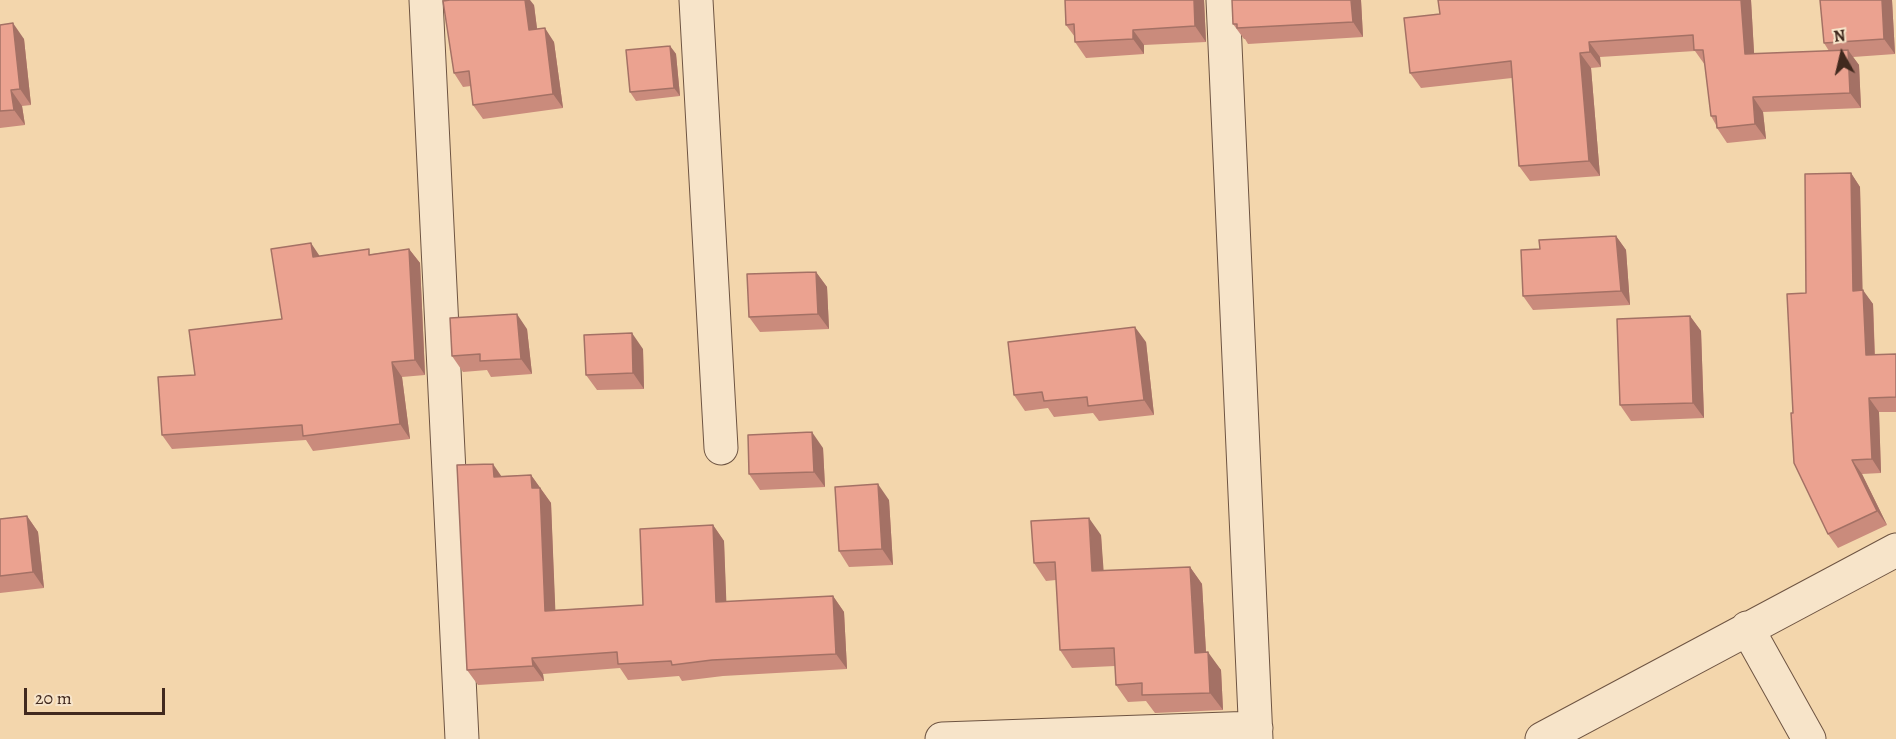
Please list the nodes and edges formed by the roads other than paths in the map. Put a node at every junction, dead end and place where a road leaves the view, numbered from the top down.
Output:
1 (426, 0) edge
2 (696, 0) edge
3 (1223, 0) edge
4 (721, 448) dead end
5 (1896, 550) edge
6 (1747, 628) junction
7 (1256, 733) edge
8 (462, 739) edge
9 (942, 739) edge
10 (1542, 739) edge
11 (1809, 739) edge

1 - 8 street
2 - 4 street
3 - 7 street
5 - 6 street
6 - 10 street
6 - 11 street
7 - 9 street

